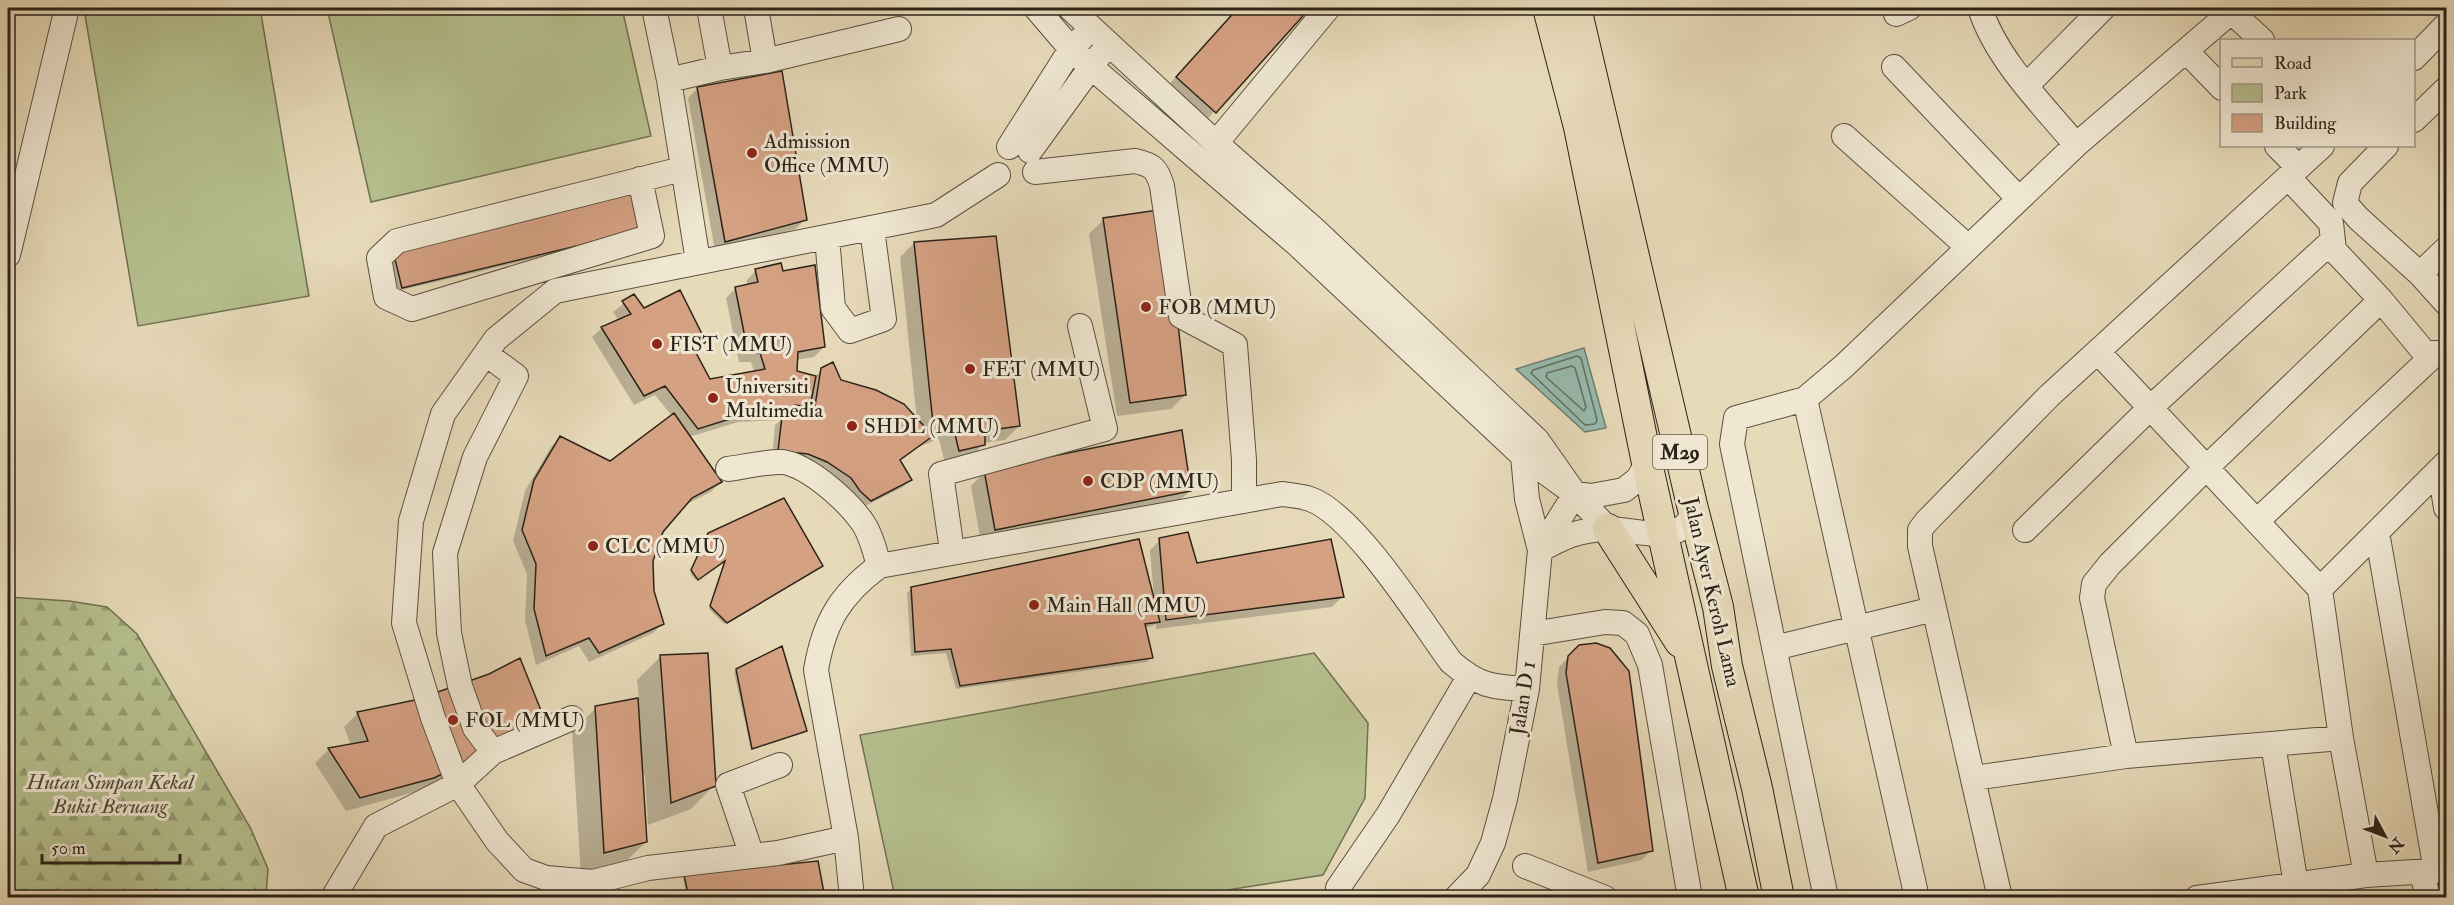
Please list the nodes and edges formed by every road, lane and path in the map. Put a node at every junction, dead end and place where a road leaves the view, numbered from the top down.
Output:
1 (67, 8) edge
2 (654, 8) edge
3 (709, 8) edge
4 (756, 8) edge
5 (1036, 8) edge
6 (1070, 8) edge
7 (1328, 8) edge
8 (1548, 8) edge
9 (1576, 8) edge
10 (1895, 8) edge
11 (1909, 8) edge
12 (1980, 8) edge
13 (2103, 8) edge
14 (2229, 10) edge
15 (2446, 25) edge
16 (899, 29) dead end
17 (1100, 37) junction
18 (2261, 39) edge
19 (1071, 49) junction
20 (2186, 51) junction
21 (2415, 57) edge
22 (765, 61) junction
23 (1090, 66) junction
24 (1894, 67) dead end
25 (720, 68) junction
26 (669, 80) junction
27 (2026, 86) junction
28 (2220, 86) edge
29 (2446, 89) edge
30 (2415, 119) edge
31 (1844, 136) dead end
32 (1216, 143) junction
33 (2076, 145) junction
34 (2278, 147) edge
35 (2321, 147) edge
36 (2385, 147) edge
37 (1025, 156) junction
38 (682, 169) junction
39 (2293, 172) junction
40 (998, 175) junction
41 (640, 179) junction
42 (2019, 199) junction
43 (872, 229) junction
44 (827, 237) junction
45 (2333, 240) junction
46 (1968, 247) junction
47 (2446, 249) edge
48 (8, 255) edge
49 (698, 261) junction
50 (2420, 274) junction
51 (2381, 300) junction
52 (2446, 303) edge
53 (1080, 326) dead end
54 (2098, 352) junction
55 (486, 354) junction
56 (2441, 354) edge
57 (1805, 399) junction
58 (2150, 408) junction
59 (1523, 456) junction
60 (1647, 463) junction
61 (2443, 466) edge
62 (2206, 468) junction
63 (728, 469) dead end
64 (1575, 494) junction
65 (1244, 501) junction
66 (1692, 505) junction
67 (2446, 508) edge
68 (2257, 521) junction
69 (1608, 529) junction
70 (2025, 530) dead end
71 (2377, 532) junction
72 (1664, 534) junction
73 (1540, 550) junction
74 (952, 551) junction
75 (879, 566) junction
76 (2320, 589) junction
77 (1934, 609) junction
78 (1858, 628) junction
79 (1532, 634) junction
80 (1774, 648) junction
81 (1691, 660) junction
82 (1469, 677) junction
83 (1527, 689) junction
84 (572, 718) dead end
85 (2341, 738) junction
86 (2273, 744) junction
87 (493, 752) junction
88 (2126, 756) junction
89 (780, 765) dead end
90 (1974, 778) junction
91 (458, 784) junction
92 (846, 838) junction
93 (752, 856) junction
94 (1736, 864) junction
95 (1526, 866) dead end
96 (2435, 871) edge
97 (2366, 875) junction
98 (1338, 888) dead end
99 (2288, 889) edge
100 (333, 897) edge
101 (852, 897) edge
102 (1456, 897) edge
103 (1605, 897) edge
104 (1690, 897) edge
105 (1744, 897) edge
106 (1755, 897) edge
107 (1779, 897) edge
108 (1826, 897) edge
109 (1917, 897) edge
110 (2000, 897) edge
111 (2197, 897) edge
112 (2428, 897) edge

1 - 48 street
2 - 26 street
3 - 25 street
4 - 22 street
5 - 19 street
6 - 17 street
7 - 32 street
8 - 60 main road, Jalan Ayer Keroh Lama / M29
9 - 66 main road, Jalan Ayer Keroh Lama / M29
10 - 11 street
12 - 27 street
13 - 27 street
14 - 18 street
14 - 20 street
15 - 21 street
16 - 22 street
17 - 19 street
17 - 23 street
17 - 32 street
19 - 23 street
19 - 37 street
20 - 28 street
20 - 33 street
22 - 25 street
23 - 37 street
23 - 59 street
24 - 42 street
25 - 26 street
26 - 38 street
27 - 33 street
29 - 30 street
31 - 46 street
32 - 64 street
33 - 42 street
34 - 39 street
35 - 39 street
36 - 50 street
37 - 40 street
37 - 40 street
37 - 65 street
38 - 41 street
38 - 49 street
39 - 45 street
39 - 54 street
40 - 43 street
41 - 41 street
42 - 46 street
43 - 44 street
43 - 44 street
44 - 49 street
45 - 51 street
45 - 58 street
46 - 57 street
47 - 50 street
49 - 55 street
50 - 52 street
51 - 56 street
51 - 62 street
53 - 74 street
54 - 58 street
54 - 77 street
55 - 87 street
55 - 91 street
56 - 68 street
57 - 78 street
57 - 80 street
58 - 62 street
58 - 70 street
59 - 64 street
59 - 73 street
60 - 64 street
60 - 72 main road, Jalan Ayer Keroh Lama / M29
61 - 67 street
61 - 71 street
62 - 68 street
62 - 88 street
63 - 75 street
64 - 69 street
64 - 73 street, Jalan D 1
65 - 74 street
65 - 82 street
66 - 72 street
66 - 107 main road, Jalan Ayer Keroh Lama / M29
68 - 76 street
69 - 72 street
69 - 73 street
69 - 81 main road
71 - 76 street
71 - 96 street
72 - 81 main road, Jalan Ayer Keroh Lama / M29
73 - 79 street, Jalan D 1
74 - 75 street
75 - 92 street
76 - 85 street
77 - 78 street
77 - 90 street
78 - 80 street
78 - 109 street
79 - 83 street, Jalan D 1
79 - 104 street
80 - 108 street
81 - 94 main road, Jalan Ayer Keroh Lama / M29
82 - 83 street
82 - 98 street
83 - 102 street, Jalan D 1
84 - 87 street
85 - 86 street
85 - 97 street
86 - 88 street
86 - 99 street
87 - 91 street
88 - 90 street
89 - 93 street
90 - 110 street
91 - 93 street
91 - 100 street
92 - 93 street
92 - 101 street
94 - 105 main road, Jalan Ayer Keroh Lama / M29
94 - 106 main road
95 - 103 street
96 - 97 street
96 - 112 street
97 - 99 street
99 - 111 street

